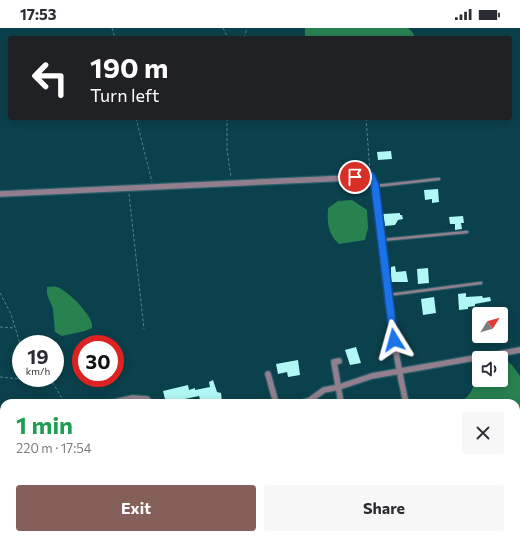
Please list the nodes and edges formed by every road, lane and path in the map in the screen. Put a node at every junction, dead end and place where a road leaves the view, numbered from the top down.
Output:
1 (136, 120) edge
2 (227, 120) edge
3 (366, 120) edge
4 (371, 176) junction
5 (439, 179) dead end
6 (231, 182) junction
7 (153, 186) junction
8 (375, 186) junction
9 (128, 188) junction
10 (0, 194) edge
11 (467, 232) dead end
12 (381, 240) junction
13 (481, 283) dead end
14 (0, 293) edge
15 (387, 295) junction
16 (0, 327) edge
17 (15, 328) junction
18 (144, 329) dead end
19 (17, 335) edge
20 (520, 350) edge
21 (339, 360) dead end
22 (398, 370) junction
23 (268, 374) dead end
24 (0, 377) edge
25 (12, 378) edge
26 (55, 387) edge
27 (340, 387) junction
28 (62, 399) edge
29 (128, 399) edge
30 (147, 399) edge
31 (275, 399) edge
32 (311, 399) edge
33 (341, 399) edge
34 (405, 399) edge

1 - 7 path
2 - 6 path
3 - 4 path
4 - 6 street
4 - 8 street
5 - 8 lane
6 - 7 street
7 - 9 street
8 - 12 street
9 - 10 street
9 - 18 path
11 - 12 lane
12 - 15 street
13 - 15 lane
14 - 17 path
15 - 22 street
16 - 17 path
17 - 19 path
20 - 22 street
21 - 27 street
22 - 27 street
22 - 34 street
23 - 31 street
24 - 25 path
26 - 28 path
27 - 32 street
27 - 33 street
29 - 30 street

